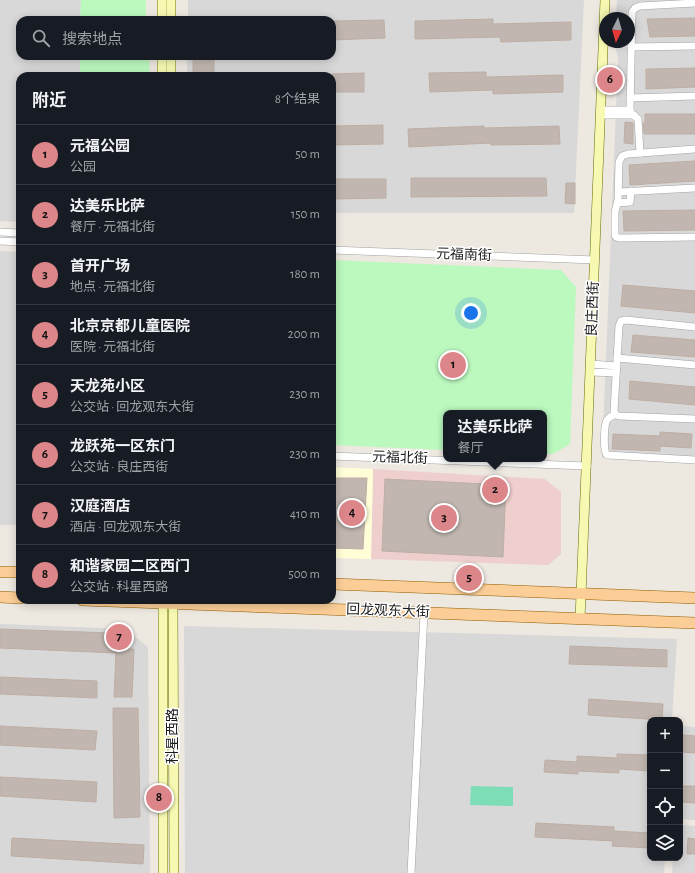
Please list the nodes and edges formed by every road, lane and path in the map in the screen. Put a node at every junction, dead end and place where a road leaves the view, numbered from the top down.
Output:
1 (162, 0) edge
2 (171, 0) edge
3 (605, 0) edge
4 (695, 3) edge
5 (632, 12) edge
6 (162, 16) edge
7 (171, 16) edge
8 (695, 46) edge
9 (635, 47) edge
10 (631, 48) edge
11 (162, 60) edge
12 (172, 60) edge
13 (162, 72) edge
14 (172, 72) edge
15 (695, 96) edge
16 (630, 98) junction
17 (601, 112) junction
18 (632, 112) junction
19 (695, 149) edge
20 (640, 153) junction
21 (695, 188) edge
22 (630, 191) junction
23 (619, 192) junction
24 (618, 203) junction
25 (0, 232) edge
26 (16, 233) edge
27 (695, 237) edge
28 (0, 241) edge
29 (16, 242) edge
30 (336, 250) edge
31 (595, 260) junction
32 (695, 327) edge
33 (695, 365) edge
34 (617, 366) junction
35 (591, 368) junction
36 (615, 414) junction
37 (695, 419) edge
38 (336, 456) edge
39 (443, 460) edge
40 (695, 460) edge
41 (485, 462) edge
42 (587, 466) junction
43 (0, 572) edge
44 (16, 572) edge
45 (336, 584) edge
46 (581, 594) junction
47 (0, 597) edge
48 (16, 598) edge
49 (695, 598) edge
50 (168, 604) edge
51 (168, 604) edge
52 (215, 604) edge
53 (424, 613) junction
54 (580, 619) junction
55 (695, 623) edge
56 (163, 873) edge
57 (174, 873) edge
58 (411, 873) edge

1 - 6 street
2 - 7 street
3 - 17 street, 良庄西街
4 - 5 street
8 - 9 street
10 - 16 street
11 - 13 street
12 - 14 street
15 - 16 street
16 - 18 street
17 - 18 street
17 - 31 street, 良庄西街
18 - 20 street
19 - 20 street
20 - 23 street
21 - 22 street
22 - 23 street
22 - 24 street
23 - 24 street
24 - 27 street
25 - 26 street
28 - 29 street
30 - 31 street, 元福南街
31 - 35 street, 良庄西街
32 - 34 street
33 - 34 street
34 - 35 street
34 - 36 street
35 - 42 street, 良庄西街
36 - 37 street
36 - 40 street
38 - 39 street, 元福北街
41 - 42 street, 元福北街
42 - 46 street, 良庄西街
43 - 44 main road
45 - 46 main road, 回龙观东大街
46 - 49 main road, 回龙观东大街
46 - 54 street, 良庄西街
47 - 48 main road
50 - 56 street, 科星西路
51 - 57 street, 科星西路
52 - 53 main road, 回龙观东大街
53 - 54 main road, 回龙观东大街
53 - 58 street
54 - 55 main road, 回龙观东大街

